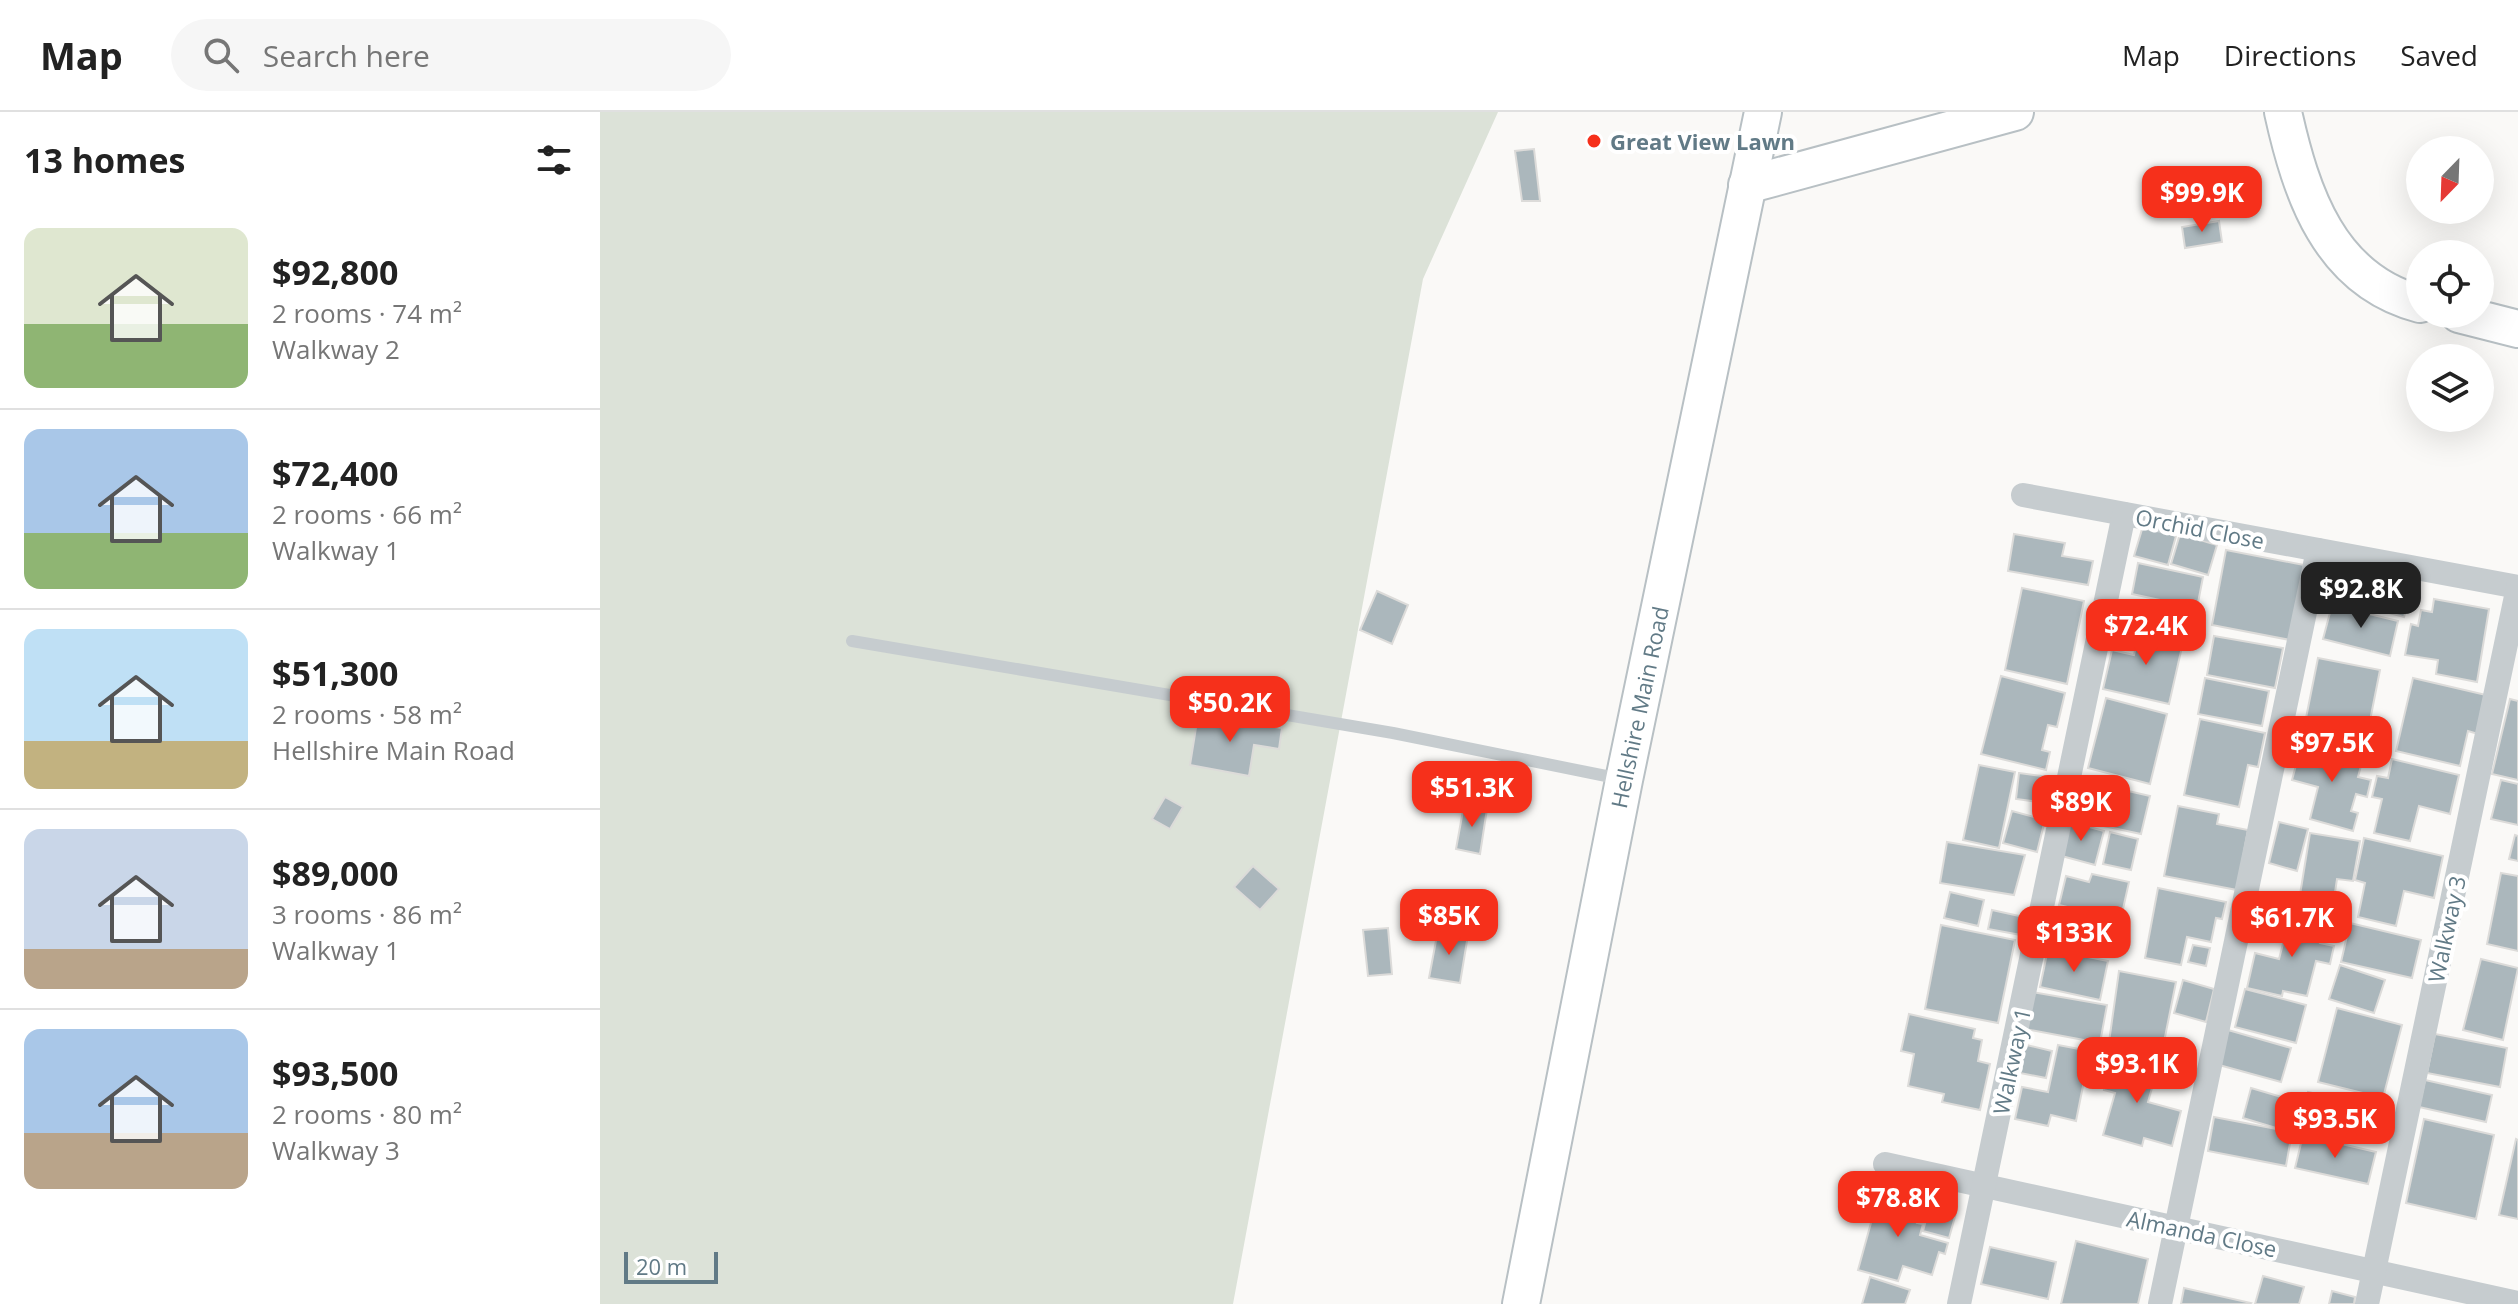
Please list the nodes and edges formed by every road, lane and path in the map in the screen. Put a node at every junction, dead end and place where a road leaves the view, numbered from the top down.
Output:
1 (1763, 112) edge
2 (2015, 112) edge
3 (2283, 112) edge
4 (1747, 185) junction
5 (2406, 298) edge
6 (2494, 323) edge
7 (2518, 329) edge
8 (2023, 495) dead end
9 (2124, 514) junction
10 (2318, 550) junction
11 (2518, 587) edge
12 (852, 641) dead end
13 (1624, 780) junction
14 (1885, 1164) dead end
15 (1985, 1186) junction
16 (2176, 1227) junction
17 (2374, 1271) junction
18 (2518, 1303) edge
19 (1521, 1304) edge
20 (1959, 1304) edge
21 (2160, 1304) edge
22 (2367, 1304) edge

1 - 4 main road, Hellshire Main Road
2 - 4 main road
3 - 5 main road
4 - 13 main road, Hellshire Main Road
6 - 7 main road
8 - 9 street, Orchid Close
9 - 10 street, Orchid Close
9 - 15 street, Walkway 1
10 - 11 street, Orchid Close
10 - 16 street
11 - 17 street, Walkway 3
12 - 13 lane
13 - 19 main road, Hellshire Main Road
14 - 15 street, Almanda Close
15 - 16 street, Almanda Close
15 - 20 street, Walkway 1
16 - 17 street, Almanda Close
16 - 21 street
17 - 18 street, Almanda Close
17 - 22 street, Walkway 3

